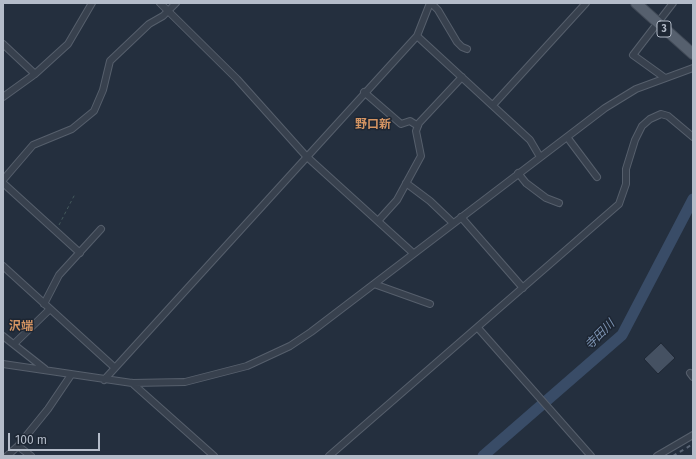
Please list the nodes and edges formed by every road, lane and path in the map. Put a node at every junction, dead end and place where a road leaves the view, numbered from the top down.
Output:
1 (92, 3) edge
2 (160, 3) edge
3 (176, 3) edge
4 (430, 3) edge
5 (586, 3) edge
6 (636, 3) edge
7 (673, 3) edge
8 (169, 11) junction
9 (658, 23) junction
10 (417, 36) junction
11 (3, 44) edge
12 (467, 49) dead end
13 (693, 54) edge
14 (693, 68) edge
15 (35, 74) junction
16 (462, 78) junction
17 (665, 78) junction
18 (364, 92) junction
19 (3, 97) edge
20 (493, 105) junction
21 (418, 126) junction
22 (567, 137) junction
23 (693, 137) edge
24 (306, 156) junction
25 (540, 157) junction
26 (518, 174) junction
27 (597, 177) dead end
28 (3, 182) edge
29 (406, 183) junction
30 (75, 194) dead end
31 (559, 203) dead end
32 (461, 217) junction
33 (378, 220) junction
34 (453, 223) junction
35 (101, 229) dead end
36 (56, 231) junction
37 (80, 253) junction
38 (413, 253) junction
39 (3, 266) edge
40 (374, 284) junction
41 (523, 288) junction
42 (44, 304) junction
43 (430, 304) dead end
44 (50, 309) junction
45 (478, 328) junction
46 (3, 336) edge
47 (14, 344) junction
48 (3, 364) edge
49 (114, 367) junction
50 (47, 370) junction
51 (71, 375) junction
52 (104, 380) junction
53 (132, 383) junction
54 (693, 435) edge
55 (18, 446) junction
56 (7, 456) edge
57 (31, 456) edge
58 (214, 456) edge
59 (329, 456) edge
60 (591, 456) edge
61 (657, 456) edge

1 - 15 street
2 - 8 street
3 - 8 street
4 - 10 street
4 - 12 street
5 - 20 street
6 - 9 main road, 3
7 - 9 street
8 - 24 street
8 - 28 street
9 - 13 main road, 3
9 - 17 street
10 - 16 street
10 - 18 street
11 - 15 street
14 - 17 street
15 - 19 street
16 - 20 street
16 - 21 street
17 - 22 street
18 - 21 street
18 - 24 street
20 - 25 street
21 - 29 street
22 - 25 street
22 - 27 street
23 - 41 street
24 - 33 street
24 - 49 street
25 - 26 street
26 - 31 street
26 - 32 street
28 - 36 street
29 - 33 street
29 - 34 street
30 - 36 path
32 - 34 street
32 - 41 street
33 - 38 street
34 - 38 street
35 - 37 street
36 - 37 street
37 - 42 street
38 - 40 street
39 - 42 street
40 - 43 street
40 - 53 street
41 - 45 street
42 - 44 street
44 - 47 street
44 - 49 street
45 - 59 street
45 - 60 street
46 - 47 street
47 - 50 street
48 - 50 street
49 - 52 street
50 - 51 street
51 - 52 street
51 - 55 street
52 - 53 street
53 - 58 street
54 - 61 street
55 - 56 street
55 - 57 street

